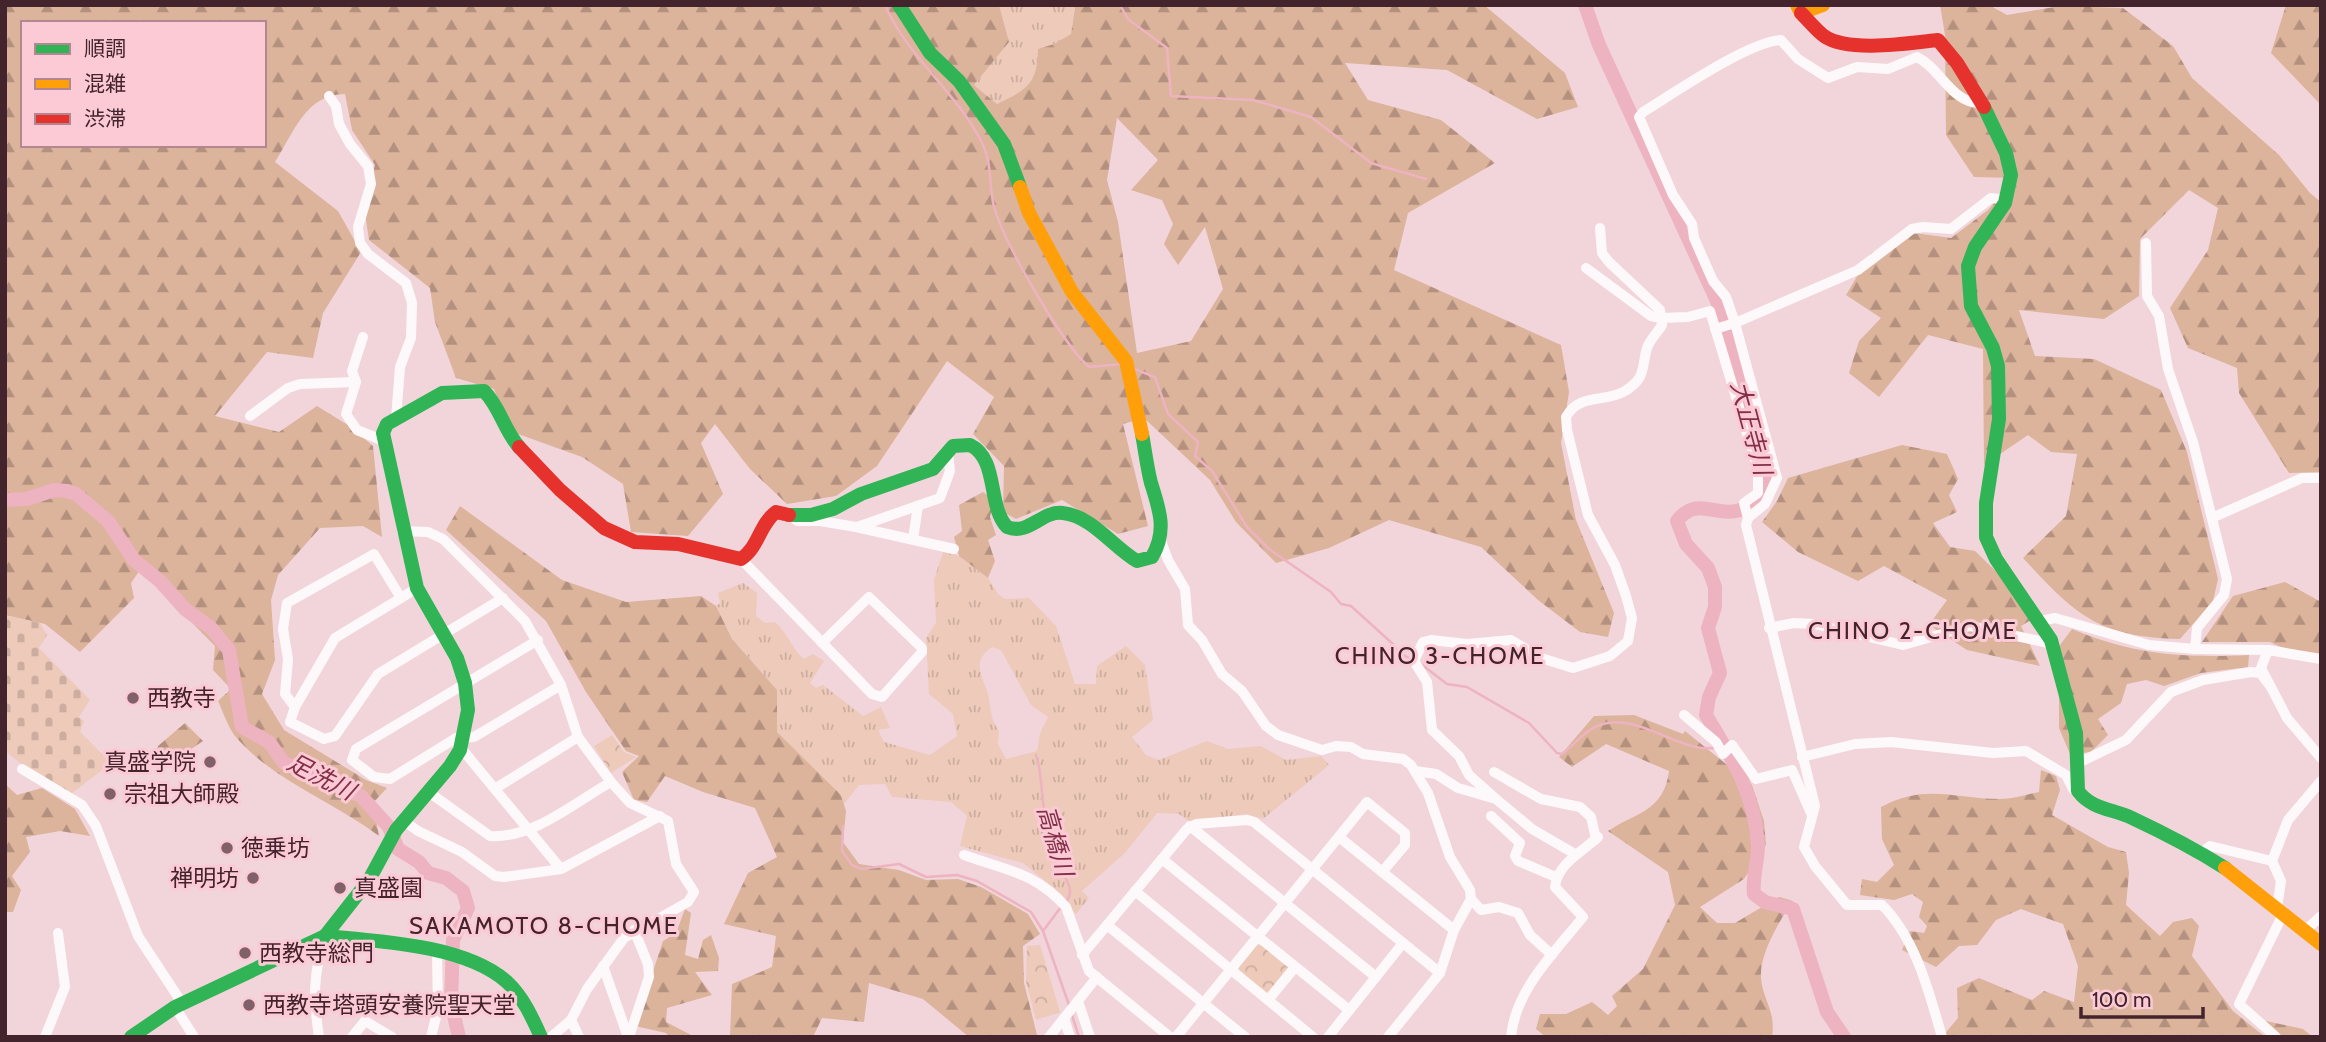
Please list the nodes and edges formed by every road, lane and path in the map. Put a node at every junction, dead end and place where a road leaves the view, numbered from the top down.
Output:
1 (899, 5) edge
2 (1823, 5) edge
3 (1799, 9) edge
4 (329, 96) dead end
5 (1979, 103) junction
6 (2007, 200) junction
7 (1600, 228) dead end
8 (2146, 243) dead end
9 (1586, 268) dead end
10 (1661, 318) junction
11 (1735, 323) junction
12 (1715, 329) junction
13 (363, 337) dead end
14 (356, 382) junction
15 (250, 416) dead end
16 (396, 419) junction
17 (384, 441) junction
18 (948, 452) junction
19 (2321, 478) edge
20 (918, 506) junction
21 (791, 516) junction
22 (2214, 517) junction
23 (1748, 518) junction
24 (856, 527) junction
25 (402, 531) junction
26 (913, 538) junction
27 (1161, 541) junction
28 (954, 549) dead end
29 (741, 559) junction
30 (417, 588) junction
31 (401, 598) junction
32 (503, 598) junction
33 (2040, 621) junction
34 (1769, 628) junction
35 (443, 636) junction
36 (537, 640) junction
37 (821, 643) junction
38 (2053, 644) junction
39 (2195, 649) junction
40 (2268, 650) junction
41 (2321, 659) edge
42 (465, 684) junction
43 (561, 685) junction
44 (2271, 687) junction
45 (295, 707) junction
46 (1684, 715) dead end
47 (578, 737) junction
48 (463, 743) junction
49 (1802, 757) junction
50 (2321, 758) edge
51 (2078, 763) junction
52 (22, 769) dead end
53 (1415, 771) junction
54 (1494, 772) dead end
55 (2321, 781) edge
56 (611, 782) junction
57 (496, 788) junction
58 (430, 793) junction
59 (1496, 799) junction
60 (2084, 799) junction
61 (1812, 814) junction
62 (660, 816) junction
63 (1491, 816) dead end
64 (1190, 826) junction
65 (1532, 829) junction
66 (396, 830) junction
67 (529, 830) junction
68 (1339, 837) junction
69 (1520, 843) junction
70 (2201, 853) junction
71 (1575, 854) junction
72 (964, 855) dead end
73 (1162, 859) junction
74 (2272, 861) junction
75 (562, 869) junction
76 (1312, 870) junction
77 (1382, 872) junction
78 (1556, 877) junction
79 (1135, 891) junction
80 (1471, 899) junction
81 (1285, 903) junction
82 (2280, 910) junction
83 (2321, 916) edge
84 (1107, 925) junction
85 (634, 930) junction
86 (1454, 930) junction
87 (2306, 930) junction
88 (58, 933) dead end
89 (325, 936) junction
90 (1258, 937) junction
91 (1403, 943) junction
92 (2321, 944) edge
93 (442, 952) junction
94 (1082, 955) junction
95 (1552, 956) junction
96 (603, 966) junction
97 (1295, 967) junction
98 (1231, 970) junction
99 (1440, 973) junction
100 (1097, 977) junction
101 (1376, 977) junction
102 (1268, 1000) junction
103 (1204, 1003) junction
104 (179, 1005) junction
105 (1070, 1010) junction
106 (1349, 1010) junction
107 (571, 1020) junction
108 (46, 1037) edge
109 (131, 1037) edge
110 (194, 1037) edge
111 (319, 1037) edge
112 (352, 1037) edge
113 (392, 1037) edge
114 (431, 1037) edge
115 (541, 1037) edge
116 (551, 1037) edge
117 (579, 1037) edge
118 (628, 1037) edge
119 (1049, 1037) edge
120 (1070, 1037) edge
121 (1090, 1037) edge
122 (1170, 1037) edge
123 (1176, 1037) edge
124 (1245, 1037) edge
125 (1313, 1037) edge
126 (1328, 1037) edge
127 (1388, 1037) edge
128 (1511, 1037) edge
129 (1942, 1037) edge
130 (2276, 1037) edge

1 - 27 main road
2 - 3 main road
3 - 5 main road
4 - 16 street
5 - 6 main road
5 - 11 street
6 - 11 street
6 - 33 main road
7 - 10 street
8 - 22 street
9 - 10 street
10 - 12 street
10 - 59 street
11 - 12 street
11 - 23 street
12 - 23 street
13 - 14 street
14 - 15 street
14 - 17 street
16 - 17 main road
16 - 29 main road
17 - 25 main road
18 - 20 street
18 - 21 main road
18 - 27 main road
19 - 22 street
20 - 24 street
20 - 26 street
21 - 24 street
21 - 29 main road
22 - 39 street
23 - 34 street
24 - 26 street
25 - 30 main road
25 - 32 street
26 - 28 street
27 - 53 street
29 - 37 street
30 - 31 street
30 - 35 main road
31 - 45 street
31 - 45 street
32 - 35 street
32 - 36 street
33 - 38 main road
33 - 39 street
34 - 38 street
34 - 49 street
35 - 42 main road
35 - 45 street
36 - 42 street
36 - 43 street
37 - 37 street
38 - 51 main road
39 - 40 street
40 - 41 street
40 - 44 street
42 - 48 main road
42 - 48 street
43 - 47 street
43 - 48 street
44 - 50 street
44 - 51 street
46 - 61 street
47 - 56 street
47 - 57 street
48 - 57 street
48 - 58 main road
49 - 60 street
49 - 61 street
51 - 60 main road
52 - 104 street
53 - 59 street
53 - 80 street
54 - 71 street
55 - 74 street
56 - 62 street
56 - 67 street
57 - 67 street
58 - 66 main road
58 - 67 street
59 - 65 street
60 - 70 main road
61 - 129 street
62 - 75 street
62 - 85 street
63 - 69 street
64 - 73 street
64 - 76 street
64 - 81 street
65 - 69 street
65 - 71 street
66 - 75 street
66 - 89 main road
67 - 75 street
68 - 76 street
68 - 77 street
68 - 77 street
69 - 78 street
70 - 74 street
70 - 82 main road
71 - 78 street
72 - 94 street
73 - 79 street
73 - 90 street
74 - 82 street
76 - 81 street
76 - 91 street
77 - 86 street
78 - 95 street
79 - 84 street
79 - 98 street
80 - 86 street
80 - 95 street
81 - 90 street
81 - 101 street
82 - 87 main road
82 - 130 street
83 - 87 street
84 - 94 street
84 - 103 street
85 - 96 street
85 - 118 street
86 - 99 street
87 - 92 main road
88 - 108 street
89 - 93 main road
89 - 104 main road
89 - 111 street
90 - 97 street
90 - 98 street
91 - 99 street
91 - 101 street
93 - 114 street
93 - 115 main road
94 - 100 street
95 - 128 street
96 - 107 street
96 - 118 street
97 - 102 street
97 - 106 street
98 - 102 street
98 - 103 street
99 - 127 street
100 - 105 street
100 - 122 street
101 - 106 street
102 - 125 street
103 - 123 street
103 - 124 street
104 - 109 main road
104 - 110 street
105 - 119 street
105 - 120 street
105 - 121 street
106 - 126 street
107 - 116 street
107 - 117 street
112 - 113 street

